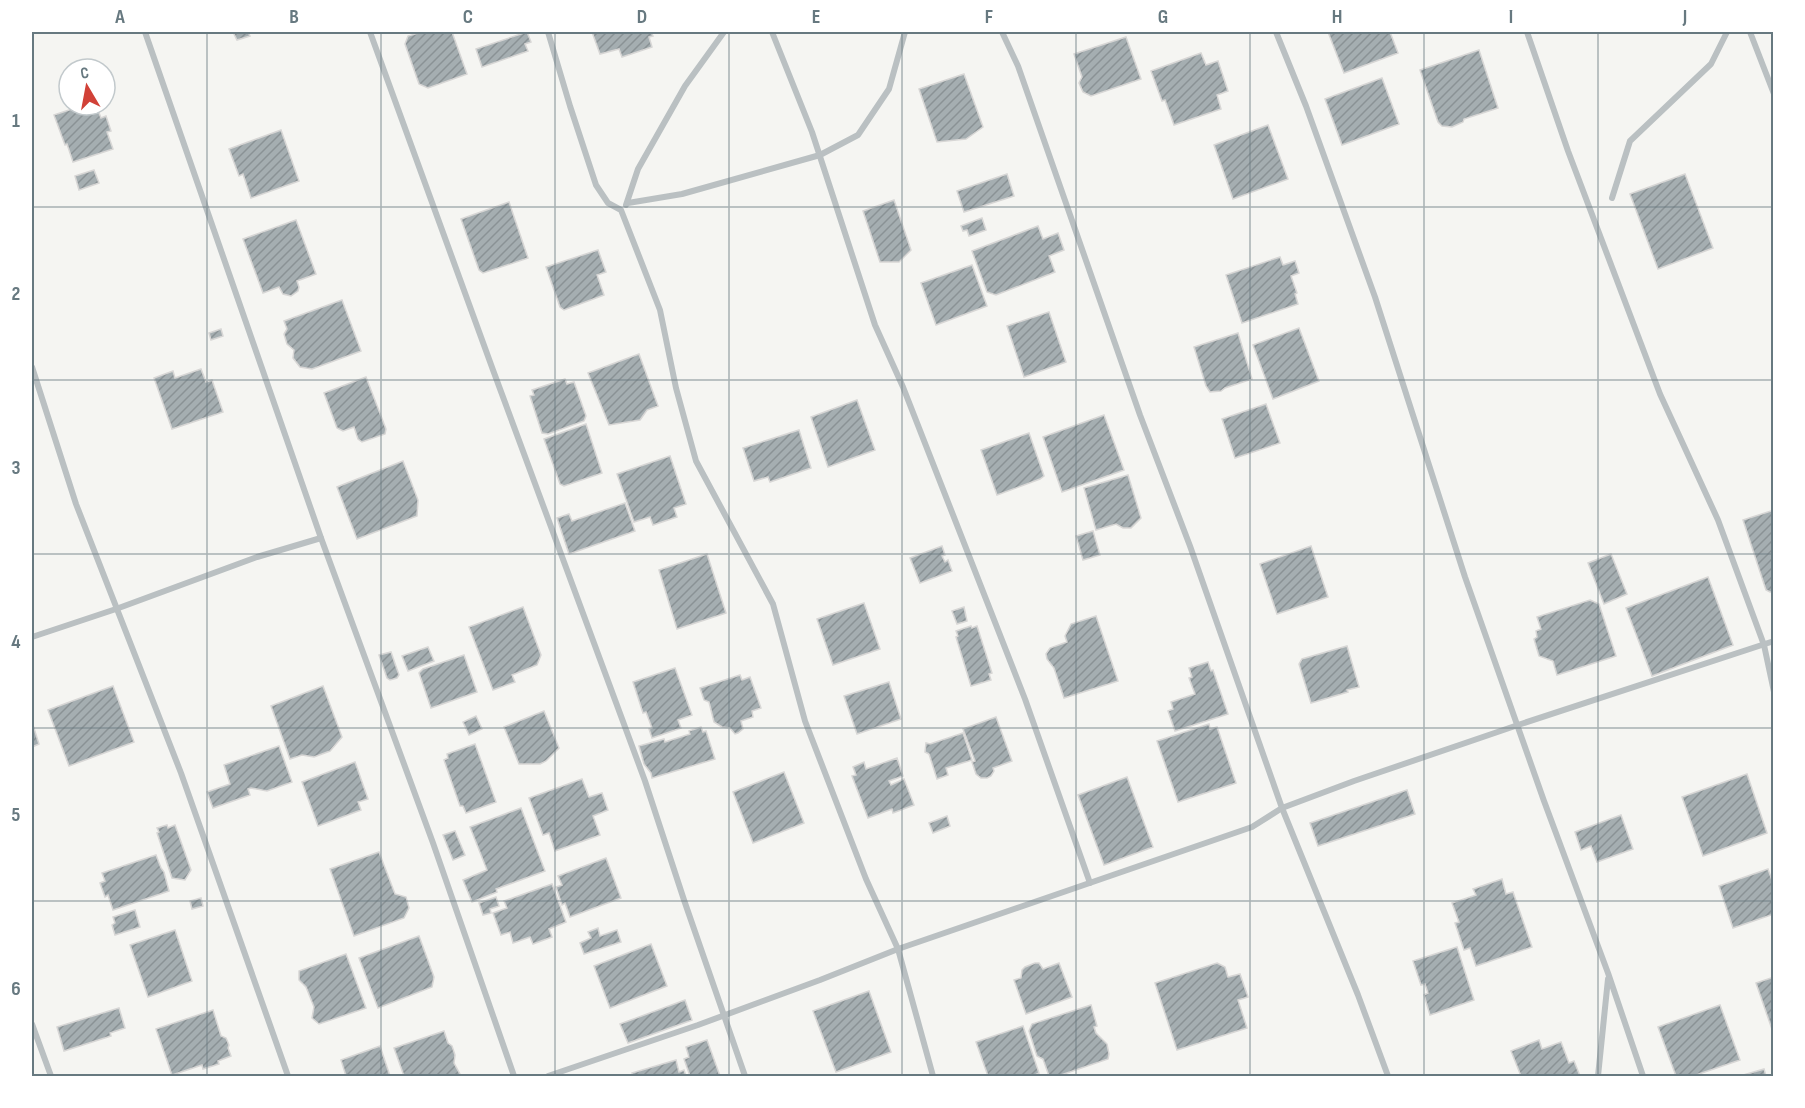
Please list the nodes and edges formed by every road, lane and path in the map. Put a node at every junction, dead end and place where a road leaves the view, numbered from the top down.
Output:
1 (145, 32) edge
2 (370, 32) edge
3 (548, 32) edge
4 (724, 32) edge
5 (772, 32) edge
6 (905, 32) edge
7 (1002, 32) edge
8 (1276, 32) edge
9 (1527, 32) edge
10 (1727, 32) edge
11 (1749, 32) edge
12 (1773, 94) edge
13 (820, 155) junction
14 (1612, 198) dead end
15 (628, 203) junction
16 (621, 210) junction
17 (32, 367) edge
18 (321, 538) junction
19 (117, 609) junction
20 (32, 637) edge
21 (1773, 641) edge
22 (1764, 645) junction
23 (1773, 692) edge
24 (1518, 725) junction
25 (1282, 808) junction
26 (1090, 883) junction
27 (898, 949) junction
28 (1608, 973) junction
29 (723, 1015) junction
30 (32, 1024) edge
31 (51, 1077) edge
32 (288, 1077) edge
33 (514, 1077) edge
34 (549, 1077) edge
35 (745, 1077) edge
36 (933, 1077) edge
37 (1388, 1077) edge
38 (1598, 1077) edge
39 (1643, 1077) edge

1 - 18 street
2 - 29 street
3 - 16 street
4 - 15 street
5 - 13 street
6 - 13 street
7 - 25 street
8 - 24 street
9 - 22 street
10 - 14 street
11 - 12 street
13 - 15 street
13 - 26 street
15 - 16 street
16 - 27 street
17 - 19 street
18 - 19 street
18 - 33 street
19 - 20 street
19 - 32 street
21 - 22 street
22 - 23 street
22 - 24 street
24 - 25 street
24 - 28 street
25 - 26 street
25 - 37 street
26 - 27 street
27 - 29 street
27 - 36 street
28 - 38 street
28 - 39 street
29 - 34 street
29 - 35 street
30 - 31 street

